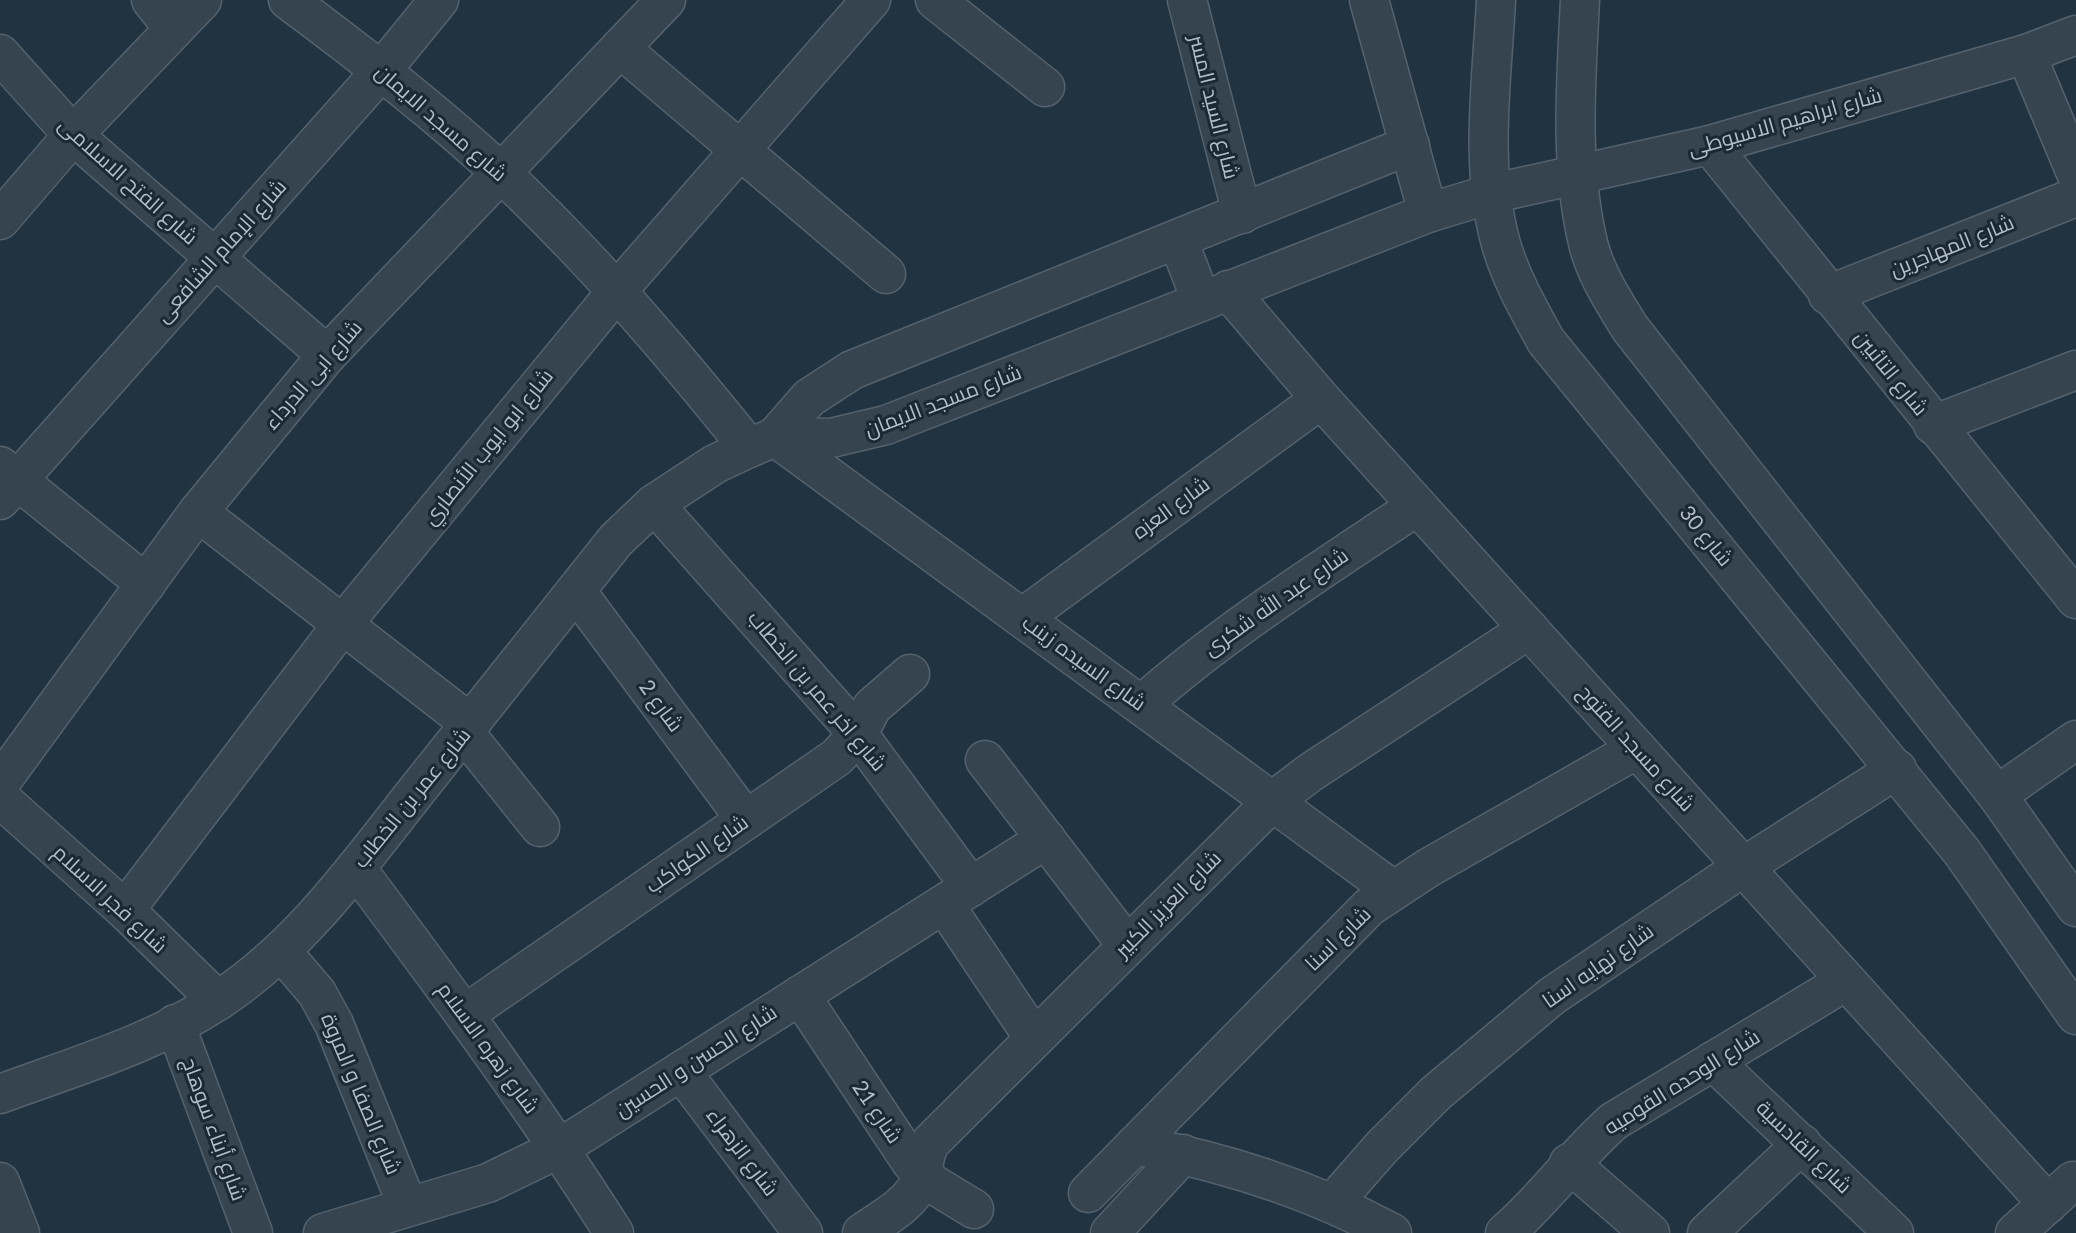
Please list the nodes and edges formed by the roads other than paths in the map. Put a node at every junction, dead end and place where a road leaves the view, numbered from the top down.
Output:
1 (202, 0) edge
2 (288, 0) edge
3 (439, 0) edge
4 (666, 0) edge
5 (871, 0) edge
6 (935, 0) edge
7 (1187, 0) edge
8 (1368, 0) edge
9 (1496, 0) edge
10 (1580, 0) edge
11 (163, 15) edge
12 (2076, 35) edge
13 (620, 48) junction
14 (0, 54) edge
15 (2026, 54) junction
16 (382, 70) junction
17 (1045, 86) dead end
18 (73, 135) junction
19 (1410, 145) junction
20 (1710, 145) junction
21 (740, 150) junction
22 (499, 171) junction
23 (2076, 173) edge
24 (1576, 174) junction
25 (1490, 194) junction
26 (2076, 197) edge
27 (1428, 213) junction
28 (1242, 214) junction
29 (0, 220) edge
30 (1178, 240) junction
31 (214, 258) junction
32 (886, 274) dead end
33 (617, 291) junction
34 (1214, 295) junction
35 (1828, 295) junction
36 (327, 355) junction
37 (2076, 370) edge
38 (1321, 399) junction
39 (1933, 425) junction
40 (762, 443) junction
41 (6, 482) edge
42 (654, 503) junction
43 (1417, 506) junction
44 (198, 512) junction
45 (2070, 582) edge
46 (146, 584) junction
47 (576, 591) junction
48 (1022, 618) junction
49 (342, 625) junction
50 (1529, 629) junction
51 (909, 674) dead end
52 (1141, 705) junction
53 (467, 728) junction
54 (858, 734) junction
55 (2076, 740) edge
56 (1637, 749) junction
57 (985, 760) dead end
58 (1897, 769) junction
59 (0, 783) edge
60 (1997, 795) junction
61 (0, 798) edge
62 (1274, 800) junction
63 (746, 820) junction
64 (540, 827) dead end
65 (1046, 839) junction
66 (1743, 867) junction
67 (356, 868) junction
68 (1393, 890) junction
69 (958, 895) junction
70 (2076, 907) edge
71 (125, 910) junction
72 (1127, 945) junction
73 (282, 952) junction
74 (1846, 981) junction
75 (800, 995) junction
76 (218, 1001) junction
77 (465, 1014) junction
78 (2076, 1015) edge
79 (175, 1024) junction
80 (1034, 1038) junction
81 (1713, 1061) junction
82 (681, 1070) junction
83 (0, 1094) edge
84 (1802, 1144) junction
85 (1135, 1145) junction
86 (560, 1149) junction
87 (1183, 1154) junction
88 (1569, 1163) junction
89 (922, 1174) junction
90 (0, 1182) edge
91 (1088, 1194) dead end
92 (1333, 1203) junction
93 (408, 1207) junction
94 (974, 1209) dead end
95 (20, 1233) edge
96 (253, 1233) edge
97 (323, 1233) edge
98 (614, 1233) edge
99 (803, 1233) edge
100 (862, 1233) edge
101 (1110, 1233) edge
102 (1392, 1233) edge
103 (1505, 1233) edge
104 (1650, 1233) edge
105 (1707, 1233) edge
106 (1894, 1233) edge
107 (2015, 1233) edge

1 - 11 street
2 - 16 street, شارع مسجد الايمان
3 - 16 street, شارع الإمام الشافعى
4 - 13 street, شارع ابى الدرداء
5 - 21 street, شارع ابو ايوب الأنصاري
6 - 17 street
7 - 28 street, شارع السيد المسر
8 - 19 street
9 - 25 street, شارع 30
10 - 24 street
11 - 18 street
12 - 15 street, شارع ابراهيم الاسيوطى
13 - 21 street
13 - 22 street, شارع ابى الدرداء
14 - 18 street, شارع الفتح الاسلامى
15 - 20 street, شارع ابراهيم الاسيوطى
15 - 23 street
16 - 22 street, شارع مسجد الايمان
16 - 31 street, شارع الإمام الشافعى
18 - 29 street
18 - 31 street, شارع الفتح الاسلامى
19 - 27 street
19 - 28 street
20 - 24 street, شارع ابراهيم الاسيوطى
20 - 35 street, شارع التائبين
21 - 32 street
21 - 33 street, شارع ابو ايوب الأنصاري
22 - 33 street, شارع مسجد الايمان
22 - 36 street, شارع ابى الدرداء
24 - 25 street, شارع ابراهيم الاسيوطى
24 - 60 street
25 - 27 street, شارع مسجد الايمان
25 - 58 street, شارع 30
26 - 35 street, شارع المهاجرين
27 - 34 street, شارع مسجد الايمان
28 - 30 street
30 - 34 street, شارع مسجد الفتوح
30 - 40 street
31 - 36 street, شارع الفتح الاسلامى
31 - 41 street, شارع الإمام الشافعى
33 - 40 street, شارع مسجد الايمان
33 - 49 street, شارع ابو ايوب الأنصاري
34 - 38 street, شارع مسجد الفتوح
34 - 40 street, شارع مسجد الايمان
35 - 39 street, شارع التائبين
36 - 44 street, شارع ابى الدرداء
37 - 39 street
38 - 43 street, شارع مسجد الفتوح
38 - 48 street, شارع العزه
39 - 45 street, شارع التائبين
40 - 42 street, شارع عمر بن الخطاب
40 - 48 street, شارع السيده زينب
41 - 46 street
42 - 47 street, شارع عمر بن الخطاب
42 - 54 street, شارع اخر عمر بن الخطاب
43 - 50 street, شارع مسجد الفتوح
43 - 52 street, شارع عبد الله شكرى
44 - 46 street, شارع ابى الدرداء
44 - 49 street
46 - 59 street, شارع ابى الدرداء
47 - 53 street, شارع عمر بن الخطاب
47 - 63 street, شارع 2
48 - 52 street, شارع السيده زينب
49 - 53 street
49 - 71 street, شارع ابو ايوب الأنصاري
50 - 56 street, شارع مسجد الفتوح
50 - 62 street, شارع العزيز الكبير
51 - 54 street, شارع الكواكب
52 - 62 street, شارع السيده زينب
53 - 64 street
53 - 67 street, شارع عمر بن الخطاب
54 - 63 street, شارع الكواكب
54 - 69 street, شارع اخر عمر بن الخطاب
55 - 60 street
56 - 66 street, شارع مسجد الفتوح
56 - 68 street, شارع اسنا
57 - 65 street
58 - 66 street, شارع نهايه اسنا
58 - 78 street, شارع 30
60 - 70 street
61 - 71 street, شارع فجر الاسلام
62 - 68 street, شارع السيده زينب
62 - 72 street, شارع العزيز الكبير
63 - 77 street, شارع الكواكب
65 - 69 street, شارع الحسن و الحسين
65 - 72 street
66 - 74 street, شارع مسجد الفتوح
66 - 92 street, شارع نهايه اسنا
67 - 73 street, شارع عمر بن الخطاب
67 - 77 street, شارع زهره الاسلام
68 - 85 street, شارع اسنا
69 - 75 street, شارع الحسن و الحسين
69 - 80 street, شارع اخر عمر بن الخطاب
71 - 76 street, شارع فجر الاسلام
72 - 80 street, شارع العزيز الكبير
73 - 76 street, شارع عمر بن الخطاب
73 - 93 street, شارع الصفا و المروة
74 - 81 street, شارع الوحده القوميه
74 - 107 street, شارع مسجد الفتوح
75 - 82 street, شارع الحسن و الحسين
75 - 89 street, شارع 21
76 - 79 street, شارع عمر بن الخطاب
77 - 86 street, شارع زهره الاسلام
79 - 83 street, شارع عمر بن الخطاب
79 - 96 street, شارع أبناء سوهاج
80 - 89 street, شارع العزيز الكبير
81 - 84 street, شارع القادسية
81 - 88 street, شارع الوحده القوميه
82 - 86 street, شارع الحسن و الحسين
82 - 99 street, شارع الزهراء
84 - 105 street
84 - 106 street, شارع القادسية
85 - 87 street
85 - 91 street, شارع اسنا
86 - 93 street, شارع الحسن و الحسين
86 - 98 street, شارع زهره الاسلام
87 - 92 street
87 - 101 street
88 - 103 street, شارع الوحده القوميه
88 - 104 street
89 - 94 street, شارع 21
89 - 100 street, شارع العزيز الكبير
90 - 95 street
92 - 102 street
93 - 97 street, شارع الحسن و الحسين

